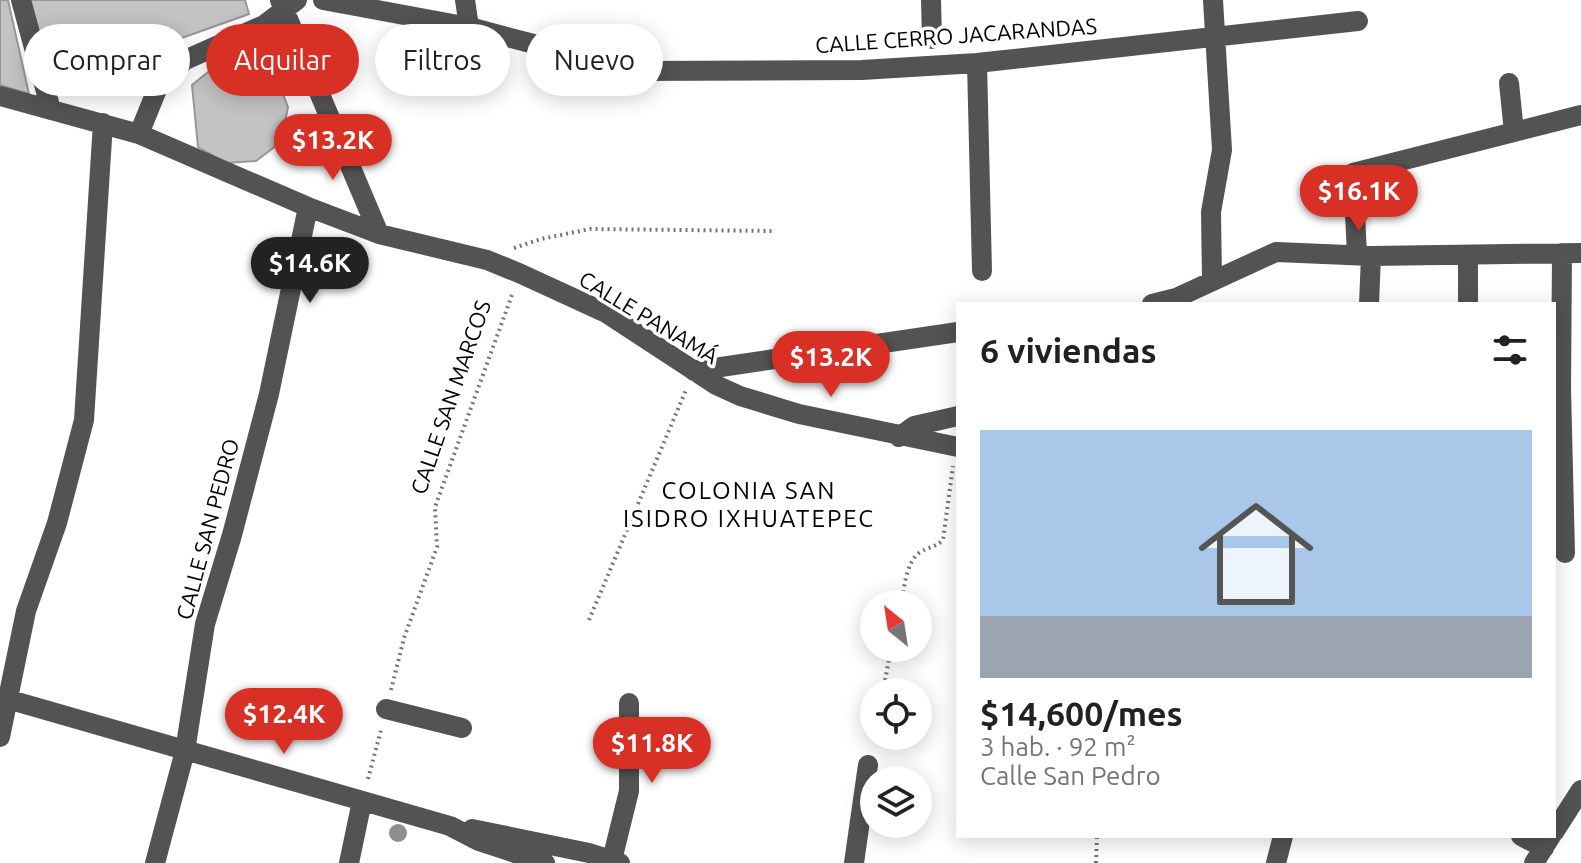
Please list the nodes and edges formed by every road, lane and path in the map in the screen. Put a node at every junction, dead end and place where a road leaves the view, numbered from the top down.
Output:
1 (21, 0) edge
2 (323, 0) edge
3 (465, 0) edge
4 (931, 0) edge
5 (1213, 0) edge
6 (287, 3) edge
7 (1358, 21) dead end
8 (453, 24) edge
9 (469, 24) edge
10 (1215, 37) junction
11 (510, 38) edge
12 (932, 39) dead end
13 (977, 63) junction
14 (1509, 83) dead end
15 (0, 96) edge
16 (51, 110) junction
17 (1581, 115) edge
18 (103, 123) junction
19 (1514, 132) junction
20 (139, 134) junction
21 (308, 207) junction
22 (772, 231) dead end
23 (379, 234) junction
24 (1572, 253) edge
25 (1364, 255) junction
26 (1468, 255) junction
27 (487, 260) junction
28 (982, 271) dead end
29 (519, 273) junction
30 (1212, 279) junction
31 (1160, 302) edge
32 (1369, 302) edge
33 (1468, 302) edge
34 (956, 332) edge
35 (694, 371) junction
36 (956, 416) edge
37 (899, 437) junction
38 (956, 447) edge
39 (956, 454) edge
40 (1567, 553) edge
41 (904, 590) edge
42 (589, 620) dead end
43 (7, 699) junction
44 (629, 703) dead end
45 (386, 709) junction
46 (462, 728) dead end
47 (0, 737) edge
48 (185, 751) junction
49 (868, 765) dead end
50 (1581, 790) edge
51 (362, 801) junction
52 (450, 826) junction
53 (1556, 829) edge
54 (1097, 838) edge
55 (1282, 838) edge
56 (1527, 838) edge
57 (1546, 845) edge
58 (616, 861) edge
59 (155, 863) edge
60 (349, 863) edge
61 (545, 863) edge
62 (854, 863) edge
63 (1096, 863) edge
64 (1276, 863) edge

1 - 16 street
2 - 8 street, CALLE CERRO JACARANDAS
3 - 9 street
4 - 12 street
5 - 10 street
6 - 20 street
6 - 23 street
7 - 10 street, CALLE CERRO JACARANDAS
10 - 13 street, CALLE CERRO JACARANDAS
10 - 30 street
11 - 13 street, CALLE CERRO JACARANDAS
13 - 28 street
14 - 19 street
15 - 16 street, CALLE PANAMÁ
16 - 18 street, CALLE PANAMÁ
17 - 19 street
18 - 20 street, CALLE PANAMÁ
18 - 43 street
19 - 25 street
20 - 21 street, CALLE PANAMÁ
21 - 23 street, CALLE PANAMÁ
21 - 48 street, CALLE SAN PEDRO
22 - 27 path
23 - 27 street, CALLE PANAMÁ
24 - 26 street
24 - 40 street
25 - 26 street
25 - 30 street
25 - 32 street
26 - 33 street
27 - 29 street, CALLE PANAMÁ
29 - 35 street, CALLE PANAMÁ
29 - 45 path, CALLE SAN MARCOS
30 - 31 street
34 - 35 street
35 - 37 street, CALLE PANAMÁ
35 - 42 path
36 - 37 street
37 - 38 street, CALLE PANAMÁ
39 - 41 path
43 - 47 street
43 - 48 street
44 - 58 street
45 - 46 street
45 - 51 path, CALLE SAN MARCOS
48 - 51 street
48 - 59 street, CALLE SAN PEDRO
49 - 62 street
50 - 53 street
51 - 52 street
51 - 60 street
52 - 58 street
52 - 61 street
54 - 63 path
55 - 64 street
56 - 57 street

